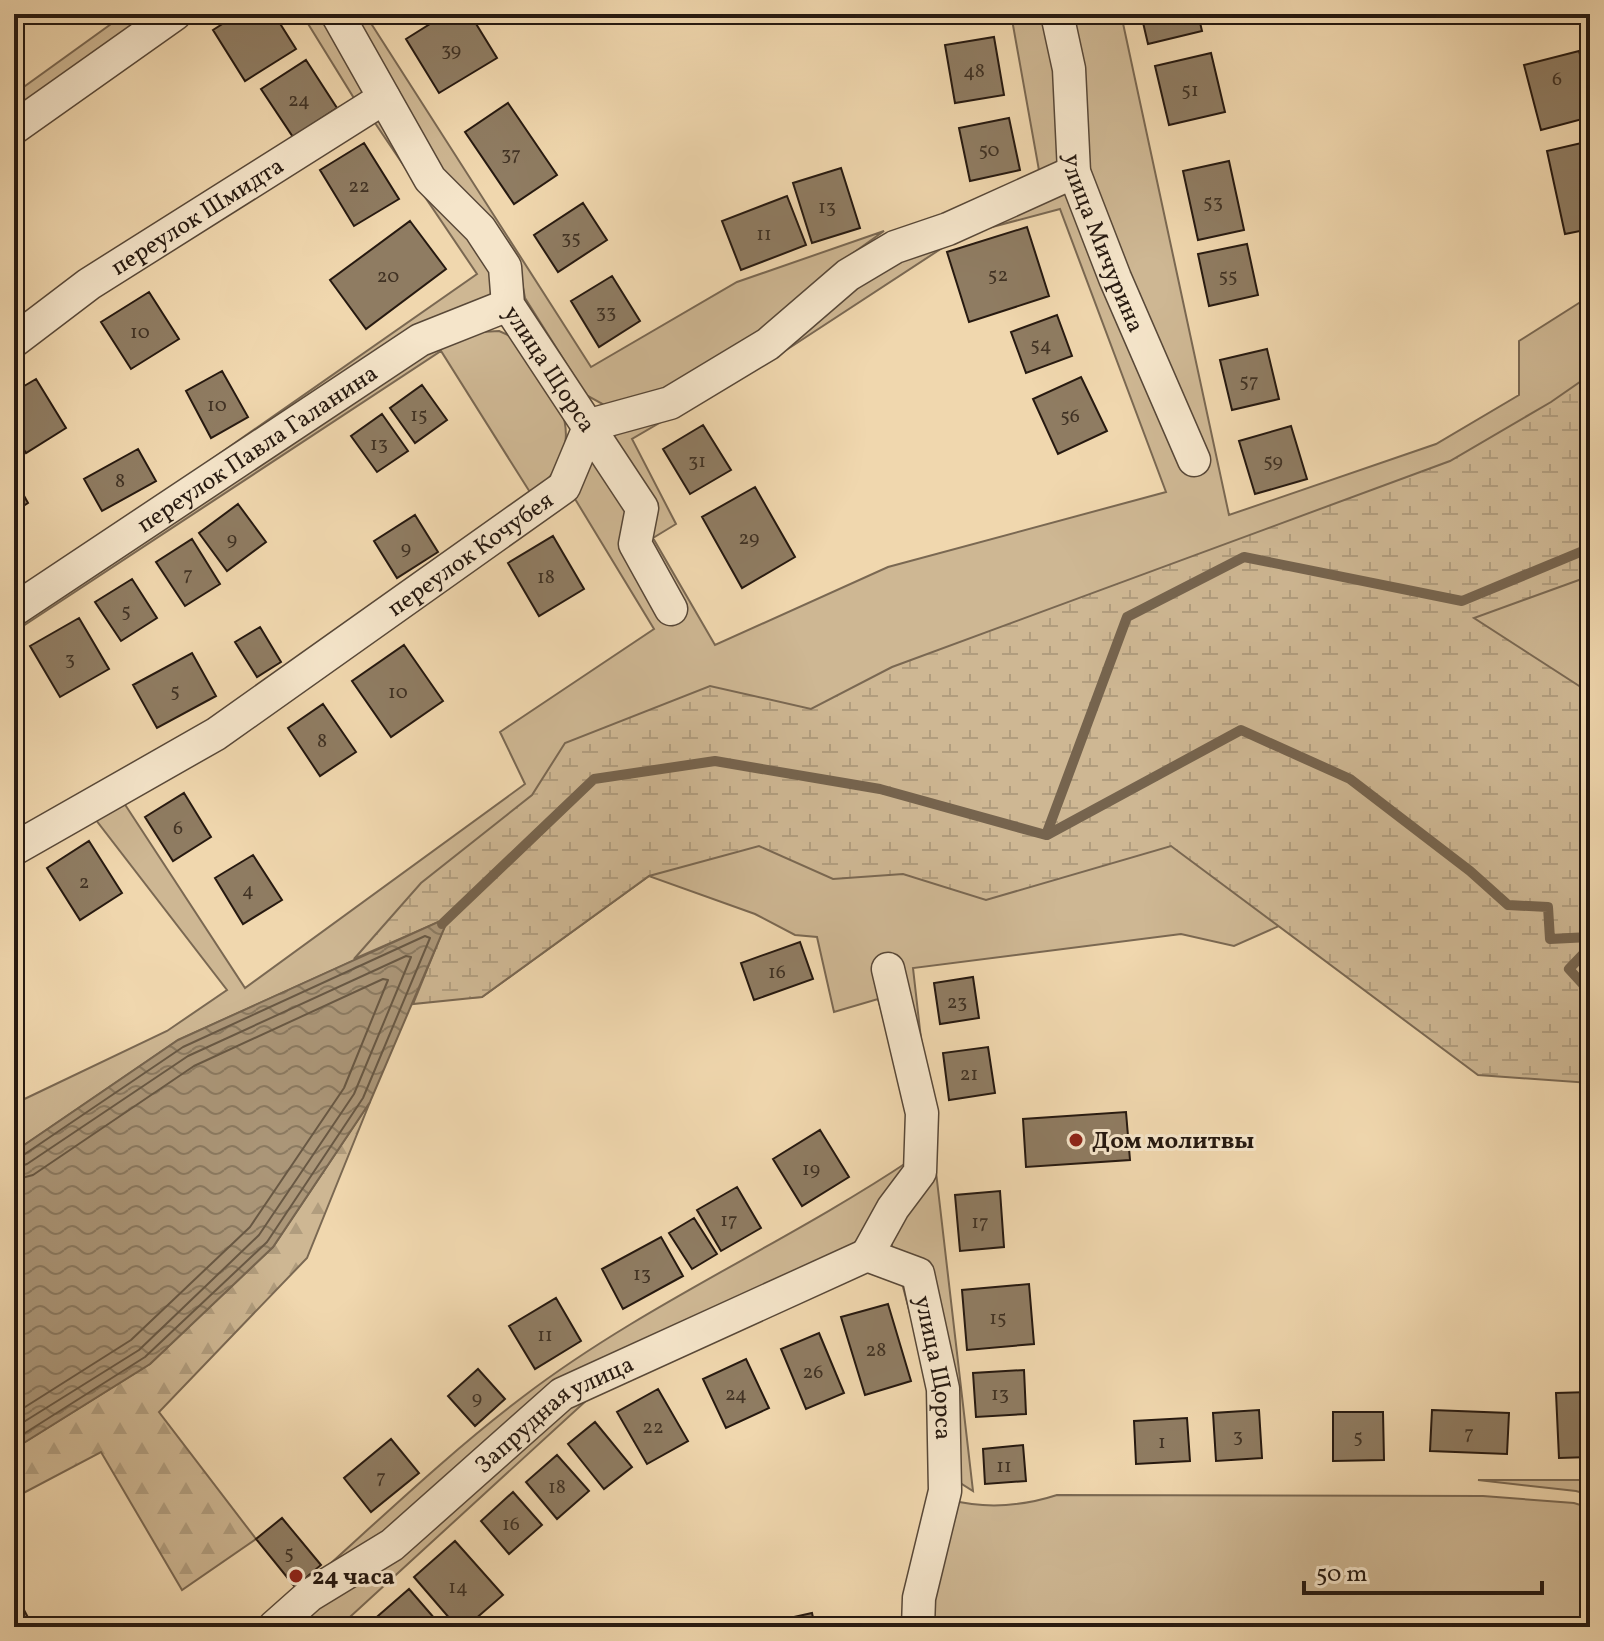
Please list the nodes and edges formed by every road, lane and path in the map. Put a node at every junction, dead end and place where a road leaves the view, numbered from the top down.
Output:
1 (175, 14) edge
2 (337, 14) edge
3 (1057, 14) edge
4 (384, 98) junction
5 (14, 128) edge
6 (1074, 172) junction
7 (508, 305) junction
8 (14, 341) edge
9 (590, 425) junction
10 (1194, 460) dead end
11 (671, 609) dead end
12 (14, 610) edge
13 (14, 849) edge
14 (888, 969) dead end
15 (867, 1255) junction
16 (274, 1627) edge
17 (918, 1627) edge

1 - 5 street
2 - 4 street, улица Щорса
3 - 6 street, улица Мичурина
4 - 7 street, улица Щорса
4 - 8 street, переулок Шмидта
6 - 9 street
6 - 10 street, улица Мичурина
7 - 9 street, улица Щорса
7 - 12 street, переулок Павла Галанина
9 - 11 street, улица Щорса
9 - 13 street, переулок Кочубея
14 - 15 street
15 - 16 street, Запрудная улица
15 - 17 street, улица Щорса

